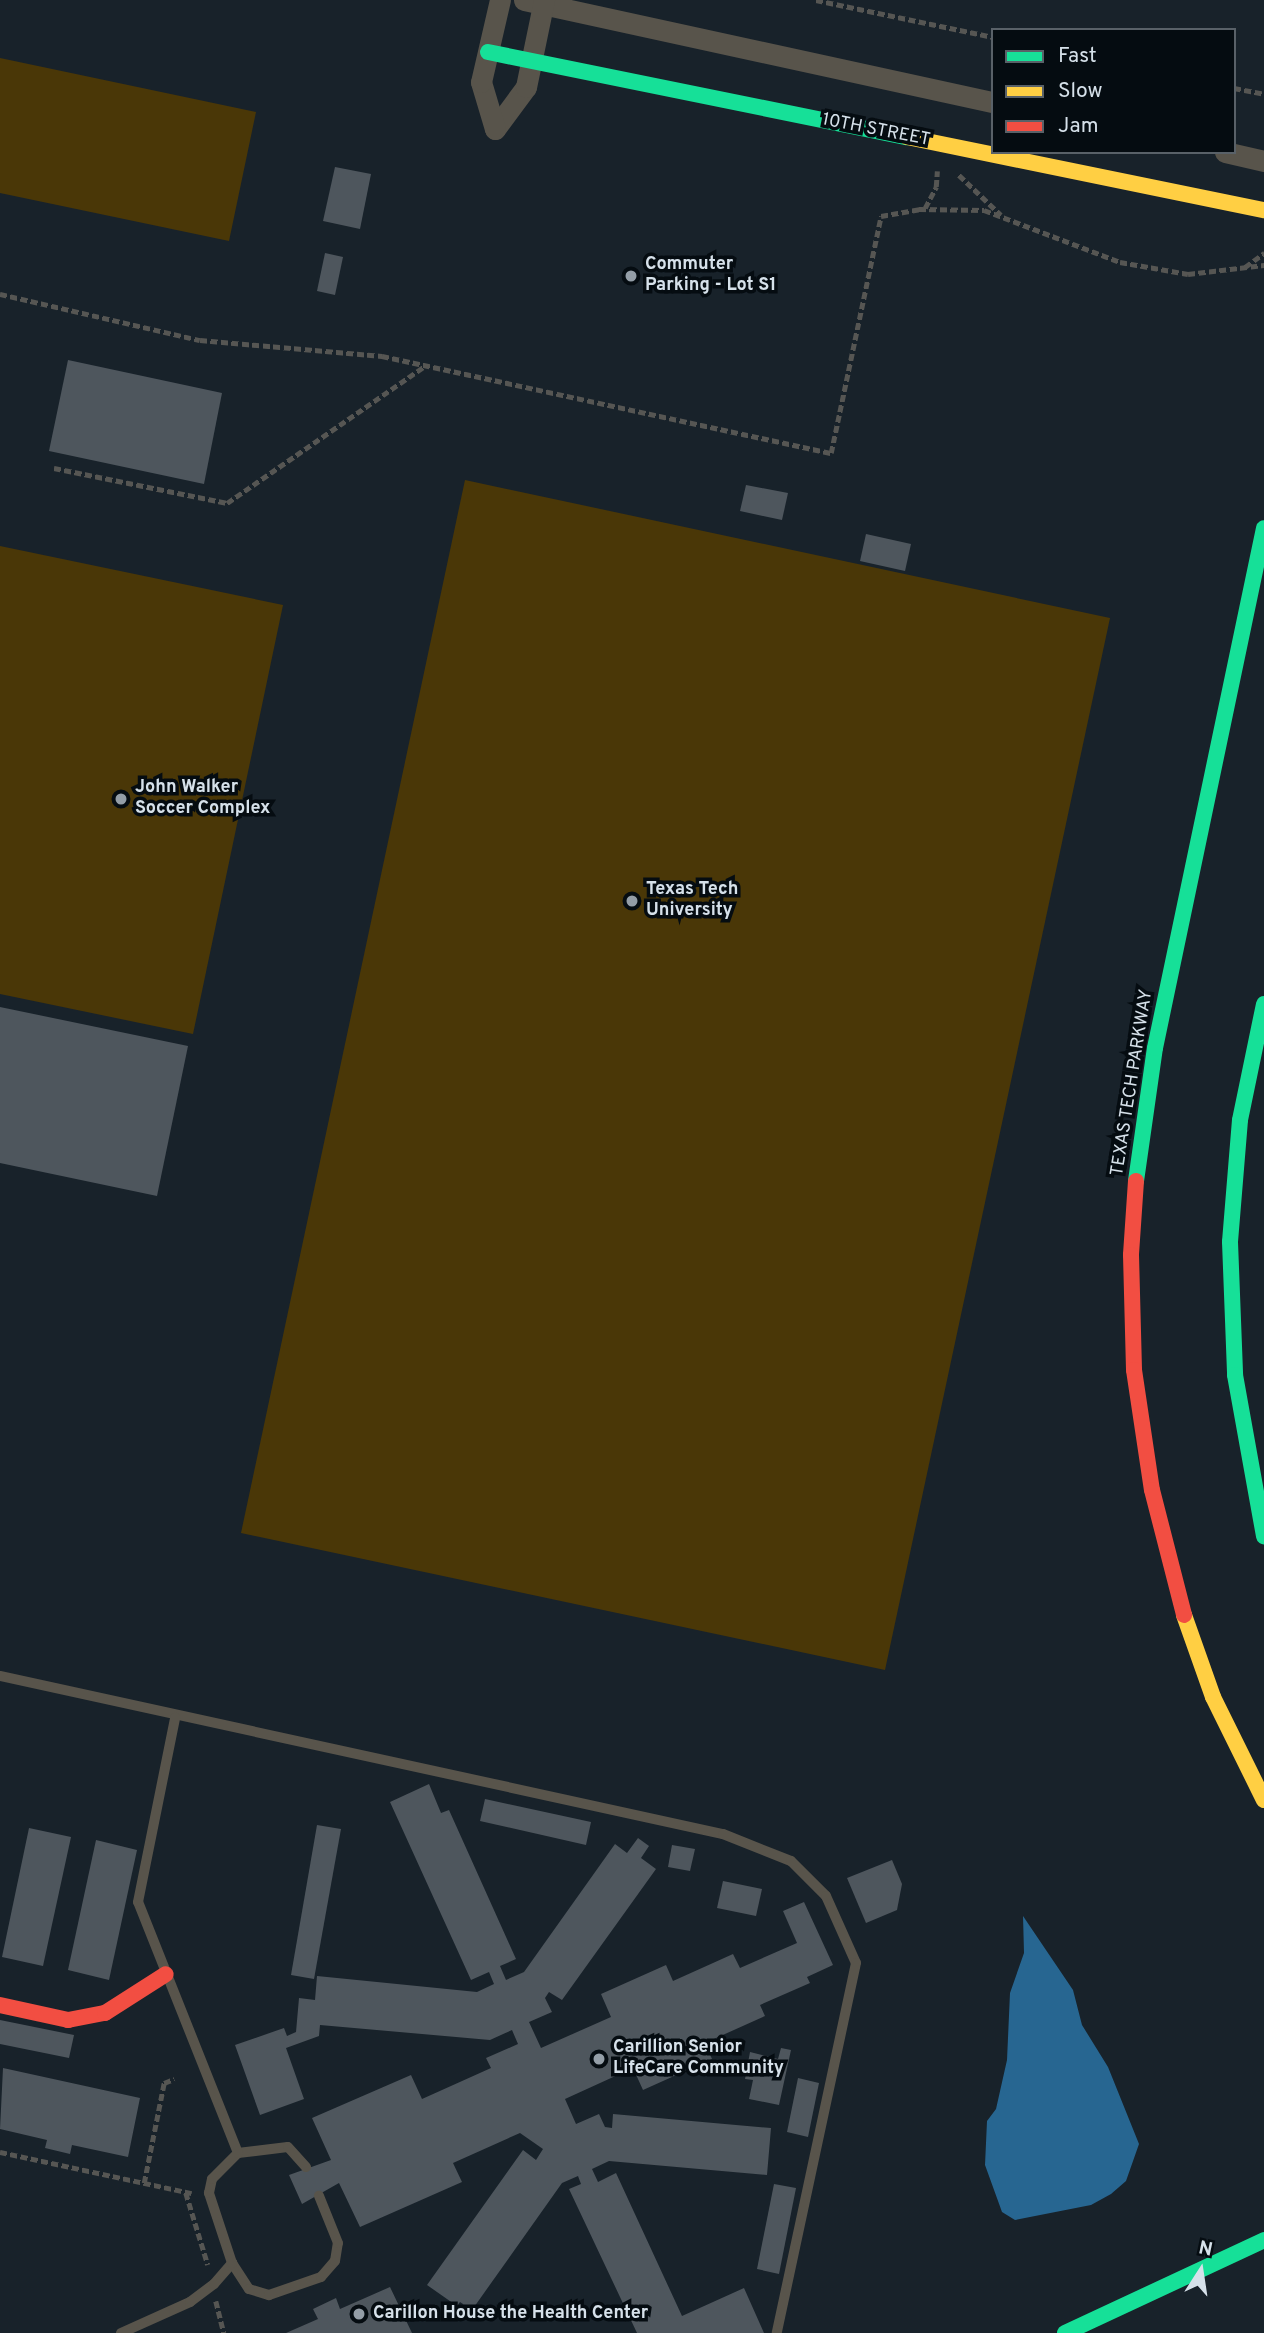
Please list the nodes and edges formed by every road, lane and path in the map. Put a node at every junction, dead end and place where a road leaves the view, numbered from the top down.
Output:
1 (500, 0) edge
2 (816, 0) edge
3 (537, 1) edge
4 (991, 37) edge
5 (488, 52) junction
6 (532, 61) junction
7 (1236, 88) edge
8 (1264, 94) edge
9 (991, 102) edge
10 (1234, 154) edge
11 (1264, 161) edge
12 (937, 165) dead end
13 (951, 168) dead end
14 (925, 208) junction
15 (1264, 210) edge
16 (1004, 218) junction
17 (1264, 253) edge
18 (1264, 265) edge
19 (1245, 268) junction
20 (0, 294) edge
21 (426, 366) junction
22 (54, 468) dead end
23 (1264, 528) edge
24 (1264, 1004) edge
25 (1264, 1536) edge
26 (0, 1676) edge
27 (175, 1718) junction
28 (1264, 1800) edge
29 (166, 1974) junction
30 (0, 2005) edge
31 (174, 2079) dead end
32 (0, 2152) edge
33 (238, 2153) junction
34 (306, 2167) dead end
35 (144, 2183) junction
36 (186, 2192) junction
37 (193, 2193) dead end
38 (319, 2196) dead end
39 (1264, 2240) edge
40 (232, 2263) junction
41 (209, 2267) dead end
42 (215, 2300) dead end
43 (121, 2333) edge
44 (223, 2333) edge
45 (776, 2333) edge
46 (1065, 2333) edge

1 - 5 street
2 - 4 path
3 - 6 street
3 - 9 street
5 - 6 main road, 10TH STREET
5 - 6 street
6 - 15 main road, 10TH STREET
7 - 8 path
10 - 11 street
12 - 14 path
13 - 16 path
14 - 16 path
14 - 21 path
16 - 19 path
17 - 19 path
18 - 19 path
20 - 21 path
21 - 22 path
23 - 28 main road, TEXAS TECH PARKWAY
24 - 25 main road
26 - 27 lane
27 - 29 lane
27 - 45 lane
29 - 30 main road
29 - 33 lane
31 - 35 path
32 - 35 path
33 - 34 lane
33 - 40 lane
35 - 36 path
36 - 37 path
36 - 41 path
38 - 40 lane
39 - 46 main road
40 - 43 lane
42 - 44 path

